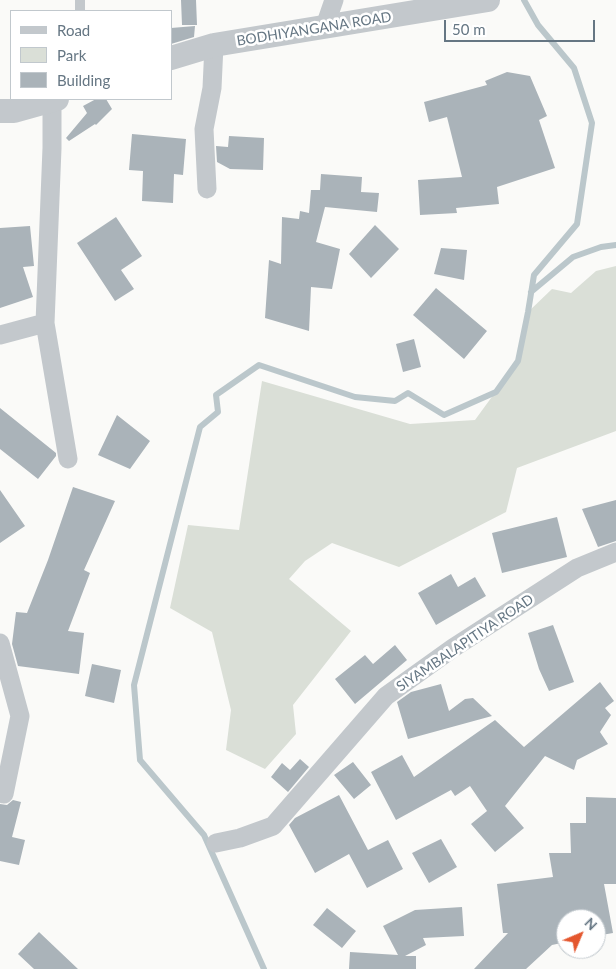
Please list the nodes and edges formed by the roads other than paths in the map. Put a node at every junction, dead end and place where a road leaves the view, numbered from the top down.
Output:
1 (334, 0) edge
2 (488, 0) edge
3 (485, 1) edge
4 (325, 26) junction
5 (214, 45) junction
6 (172, 58) edge
7 (54, 100) edge
8 (0, 112) edge
9 (207, 189) dead end
10 (46, 322) junction
11 (0, 335) edge
12 (68, 459) dead end
13 (616, 552) edge
14 (0, 642) edge
15 (4, 794) dead end
16 (216, 843) dead end

1 - 4 street
2 - 3 street, BODHIYANGANA ROAD
3 - 4 street, BODHIYANGANA ROAD
4 - 5 street, BODHIYANGANA ROAD
5 - 6 street, BODHIYANGANA ROAD
5 - 9 street
7 - 8 street
7 - 10 street
10 - 11 street
10 - 12 street
13 - 16 street, SIYAMBALAPITIYA ROAD
14 - 15 street

